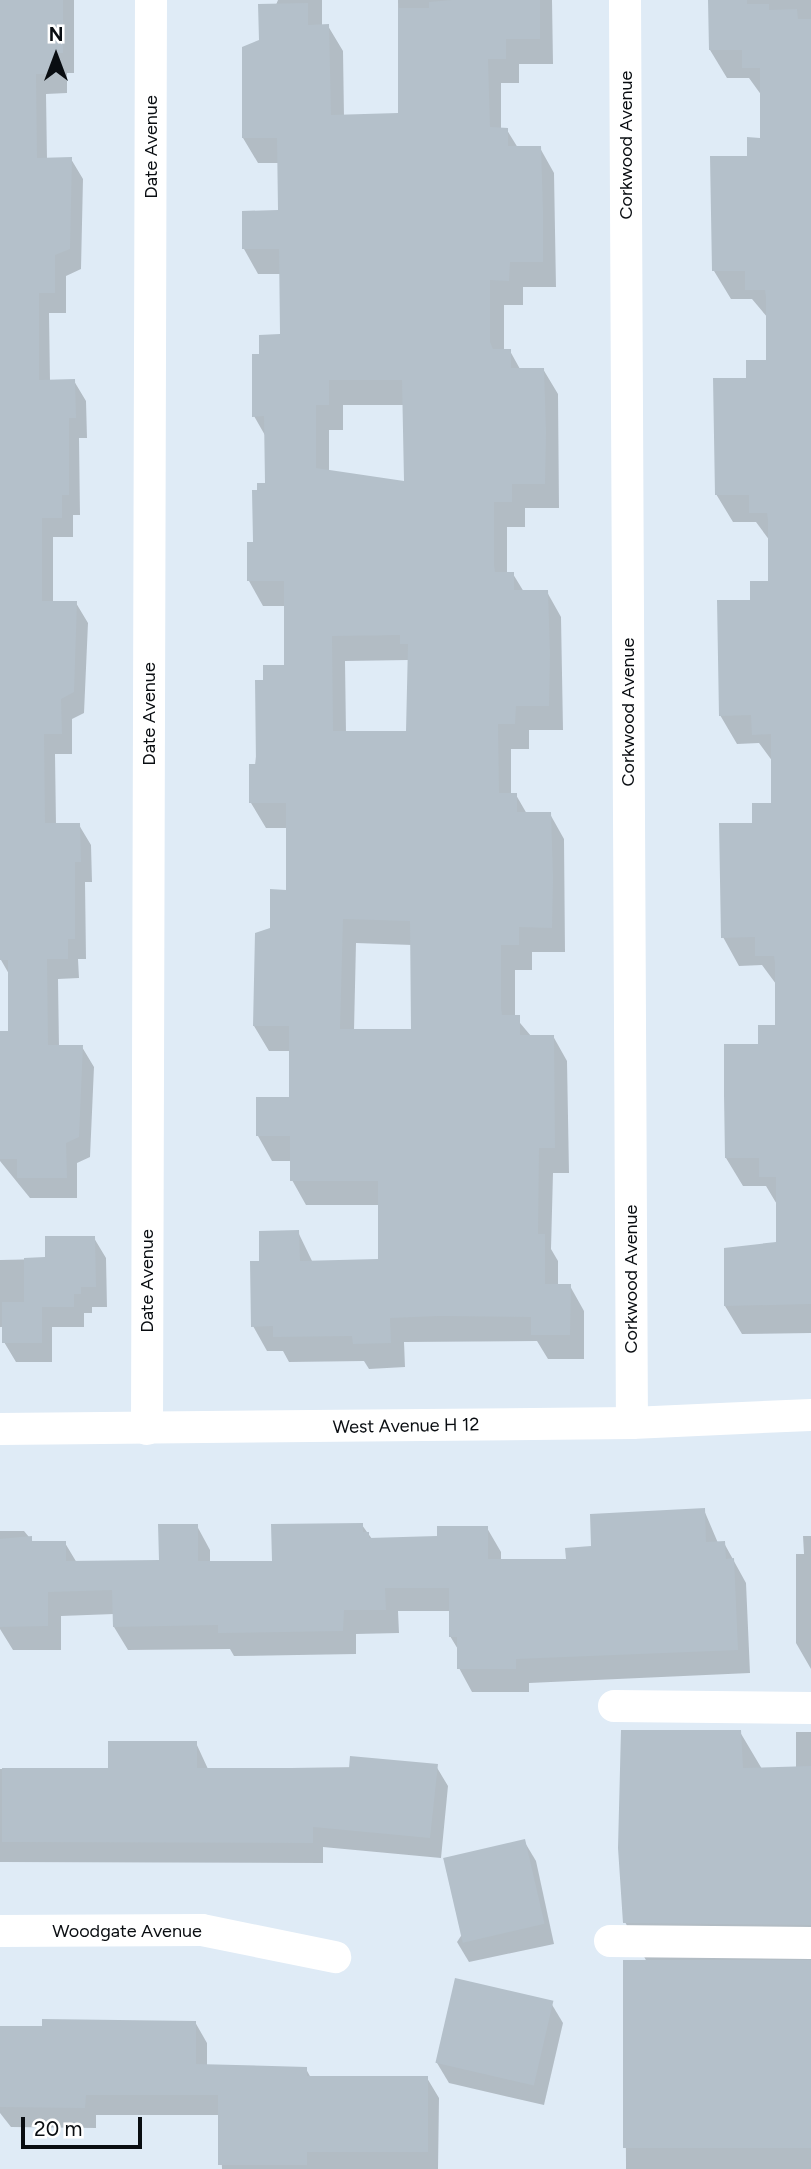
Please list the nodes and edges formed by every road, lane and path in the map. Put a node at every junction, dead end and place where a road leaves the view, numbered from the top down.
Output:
1 (151, 0) edge
2 (625, 0) edge
3 (811, 1415) edge
4 (632, 1423) junction
5 (0, 1429) edge
6 (146, 1429) junction
7 (614, 1706) dead end
8 (811, 1708) edge
9 (0, 1931) edge
10 (610, 1941) dead end
11 (811, 1943) edge
12 (335, 1957) dead end

1 - 6 street, Date Avenue
2 - 4 street, Corkwood Avenue
3 - 4 street, West Avenue H 12
4 - 6 street, West Avenue H 12
5 - 6 street, West Avenue H 12
7 - 8 street
9 - 12 street, Woodgate Avenue
10 - 11 street

